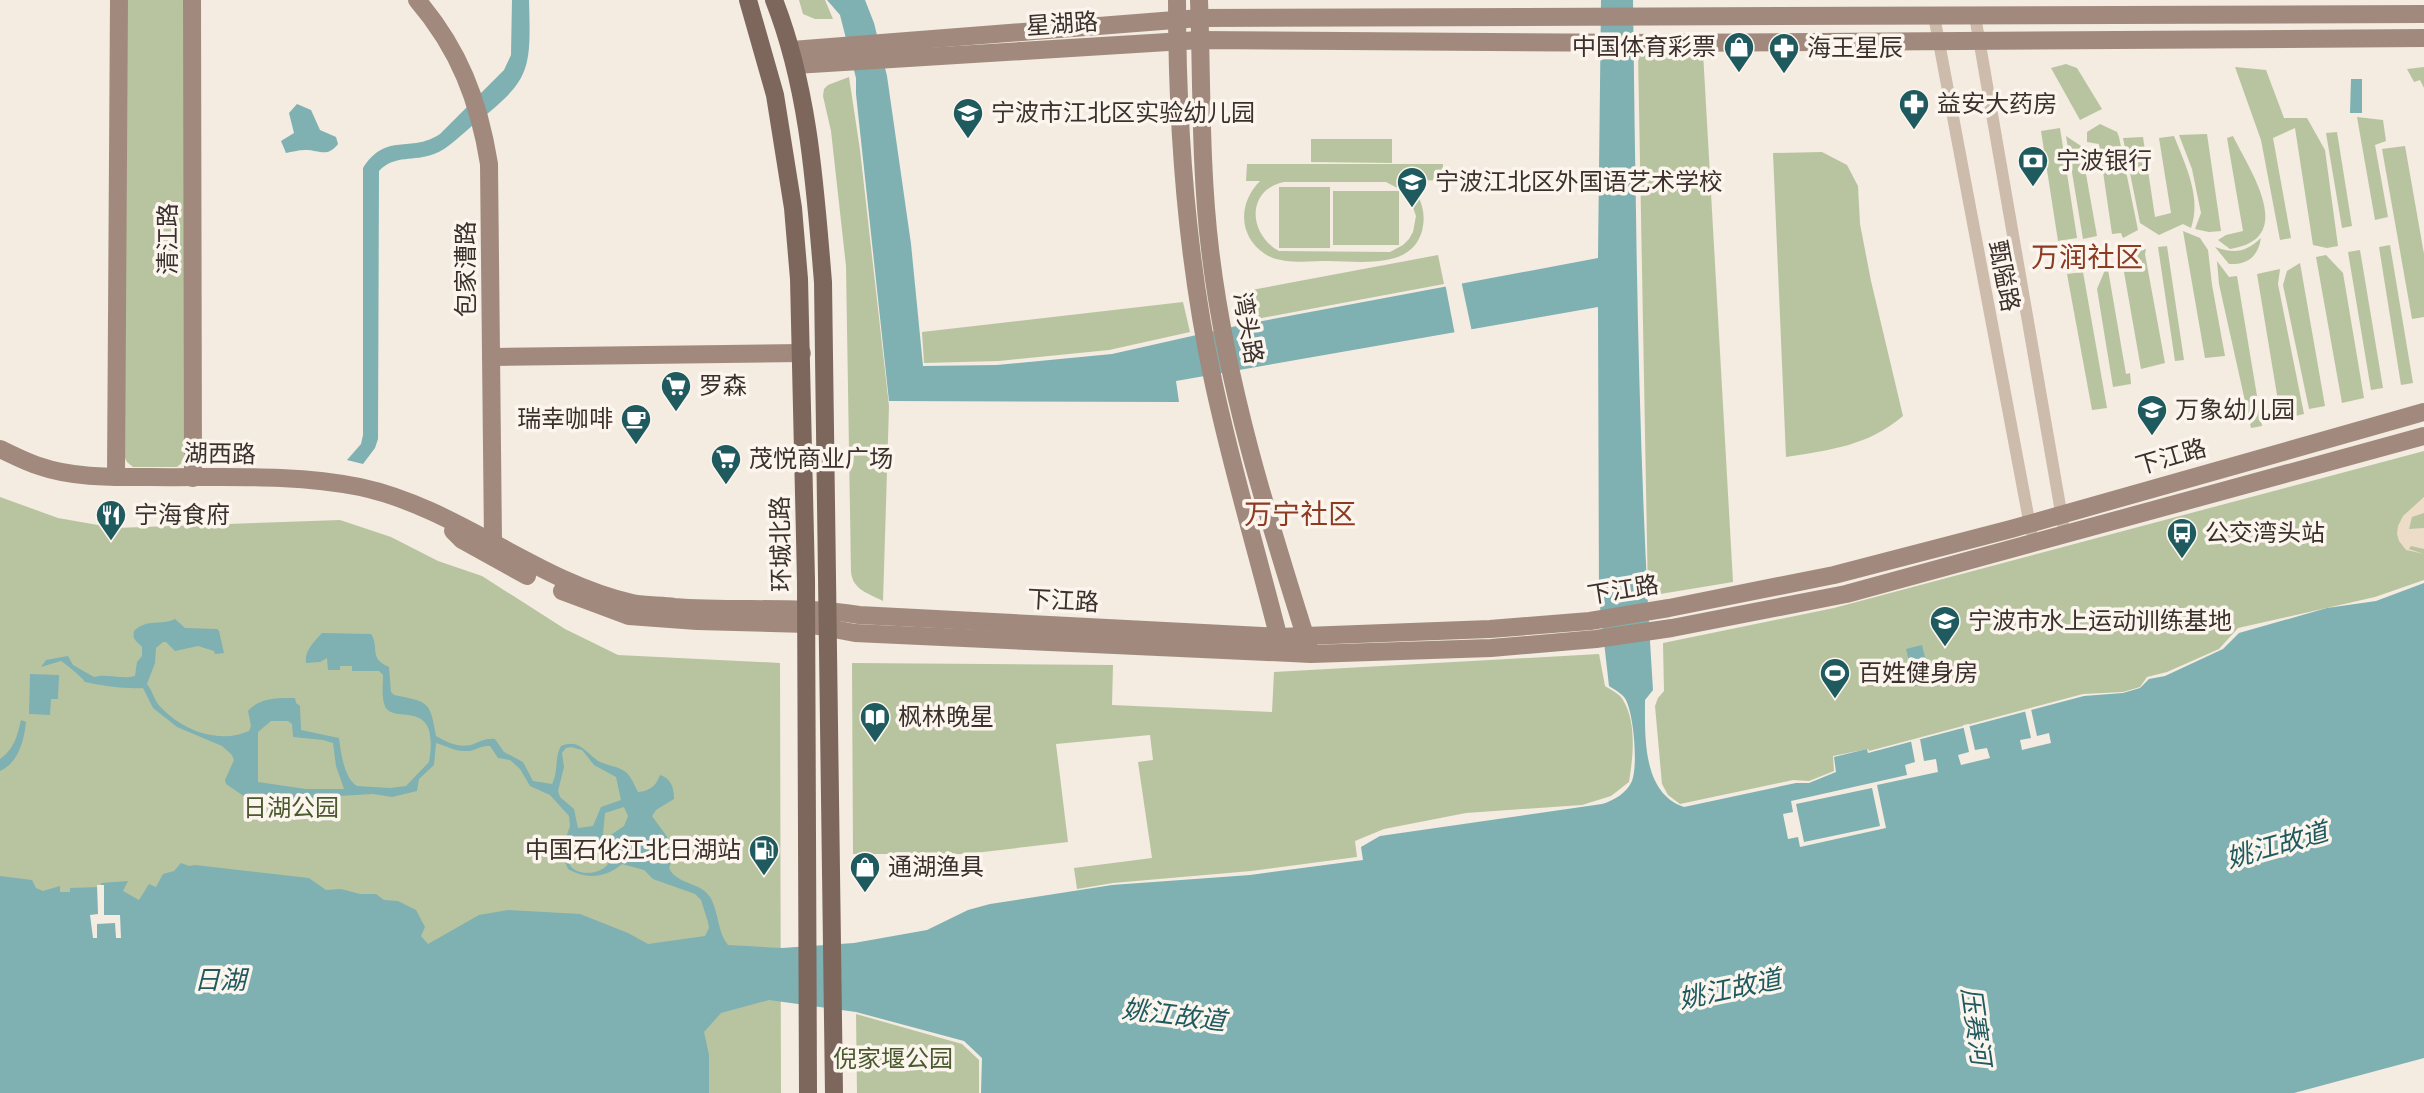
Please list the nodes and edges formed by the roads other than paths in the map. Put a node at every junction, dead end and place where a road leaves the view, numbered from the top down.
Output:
1 (118, 0) edge
2 (192, 0) edge
3 (417, 0) edge
4 (748, 0) edge
5 (774, 0) edge
6 (1177, 0) edge
7 (1200, 9) edge
8 (2424, 15) edge
9 (1889, 16) junction
10 (1934, 16) junction
11 (1975, 16) junction
12 (1177, 19) junction
13 (2424, 38) edge
14 (1200, 40) junction
15 (1178, 41) junction
16 (1939, 41) junction
17 (1979, 41) junction
18 (1891, 42) junction
19 (794, 58) junction
20 (802, 353) junction
21 (491, 357) junction
22 (2424, 412) edge
23 (2424, 436) edge
24 (0, 449) edge
25 (117, 477) junction
26 (193, 478) junction
27 (2061, 513) junction
28 (2030, 523) junction
29 (2065, 535) junction
30 (2033, 543) junction
31 (491, 548) junction
32 (806, 617) junction
33 (826, 619) junction
34 (1281, 645) junction
35 (1308, 645) junction
36 (808, 1093) edge
37 (834, 1093) edge

1 - 25 street, 清江路
2 - 26 street, 清江路
3 - 21 street, 包家漕路
4 - 20 main road, 环城北路
5 - 19 main road, 环城北路
6 - 12 street, 湾头路
7 - 9 street, 星湖路
7 - 12 street, 星湖路
7 - 14 street, 湾头路
8 - 11 street, 星湖路
9 - 10 street, 星湖路
9 - 18 street
10 - 11 street, 星湖路
10 - 16 street, 甄隘路
11 - 17 street, 甄隘路
12 - 15 street, 湾头路
12 - 19 street, 星湖路
13 - 17 street, 星湖路
14 - 15 street, 星湖路
14 - 18 street, 星湖路
14 - 35 street, 湾头路
15 - 19 street, 星湖路
15 - 34 street, 湾头路
16 - 17 street, 星湖路
16 - 18 street, 星湖路
16 - 28 street, 甄隘路
17 - 27 street, 甄隘路
19 - 33 main road, 环城北路
20 - 21 street
20 - 32 main road, 环城北路
21 - 31 street, 包家漕路
22 - 27 street, 下江路
23 - 29 street, 下江路
24 - 25 street, 湖西路
25 - 26 street, 湖西路
26 - 31 street, 湖西路
27 - 28 street, 下江路
27 - 29 street, 甄隘路
28 - 30 street, 甄隘路
28 - 35 street, 下江路
29 - 30 street, 下江路
30 - 35 street, 下江路
31 - 32 street, 湖西路
32 - 33 street, 下江路
32 - 36 main road, 环城北路
33 - 34 street, 下江路
33 - 37 main road, 环城北路
34 - 35 street, 下江路

